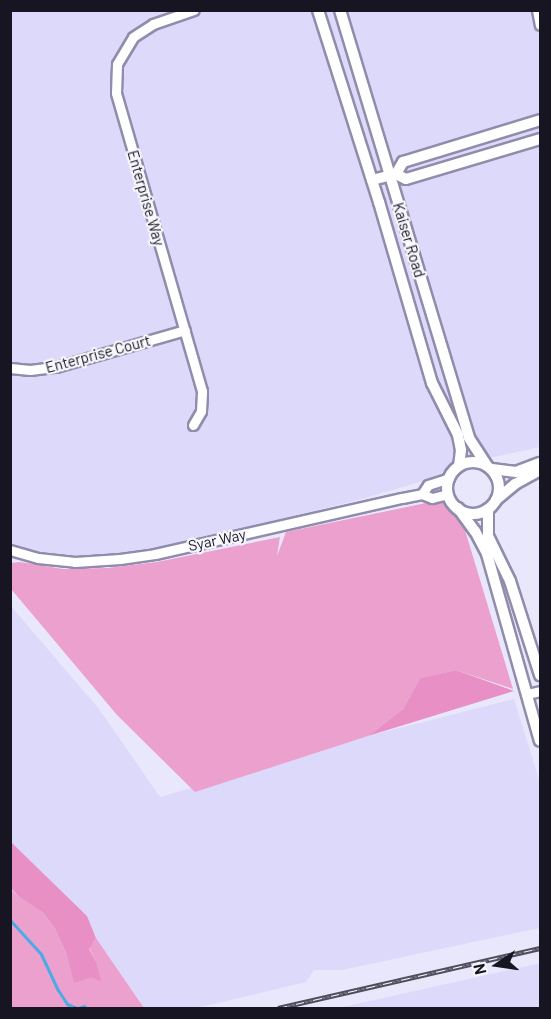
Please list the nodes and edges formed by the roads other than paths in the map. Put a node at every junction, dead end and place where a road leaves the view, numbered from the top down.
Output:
1 (194, 10) edge
2 (318, 10) edge
3 (340, 10) edge
4 (537, 10) edge
5 (540, 25) edge
6 (540, 120) edge
7 (540, 139) edge
8 (392, 175) junction
9 (372, 180) junction
10 (185, 330) junction
11 (10, 368) edge
12 (193, 425) dead end
13 (540, 463) edge
14 (459, 466) junction
15 (489, 468) junction
16 (540, 470) edge
17 (449, 478) junction
18 (422, 494) junction
19 (448, 494) junction
20 (492, 505) junction
21 (458, 508) junction
22 (10, 550) edge
23 (540, 675) edge
24 (540, 691) edge
25 (527, 694) junction
26 (540, 741) edge

1 - 10 street, Enterprise Way
2 - 9 street, Kaiser Road
3 - 8 street, Kaiser Road
4 - 5 street
6 - 8 street
7 - 8 street
8 - 9 street
8 - 15 street, Kaiser Road
9 - 14 street, Kaiser Road
10 - 11 street, Enterprise Court
10 - 12 street, Enterprise Way
13 - 15 street
14 - 15 street
14 - 17 street
15 - 20 street
16 - 20 street
17 - 18 street, Syar Way
17 - 19 street
18 - 19 street, Syar Way
18 - 22 street, Syar Way
19 - 21 street
20 - 21 street
20 - 23 street
21 - 25 street
24 - 25 street
25 - 26 street

